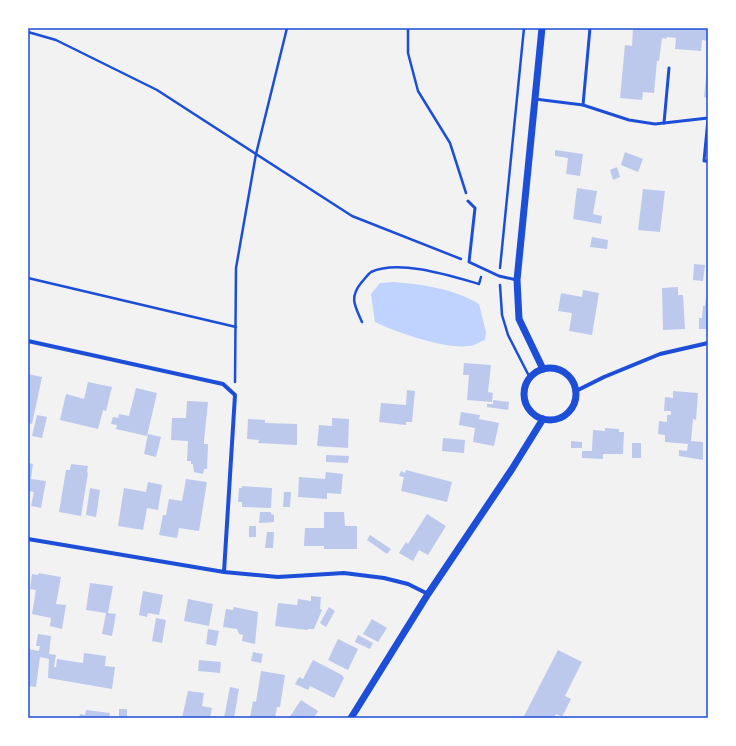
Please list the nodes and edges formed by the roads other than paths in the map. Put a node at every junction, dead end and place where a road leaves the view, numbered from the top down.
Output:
1 (542, 28) edge
2 (590, 28) edge
3 (670, 68) dead end
4 (535, 99) junction
5 (584, 105) junction
6 (708, 119) edge
7 (664, 123) junction
8 (708, 161) edge
9 (468, 202) road end
10 (517, 280) junction
11 (28, 341) edge
12 (708, 343) edge
13 (543, 369) junction
14 (576, 391) junction
15 (543, 419) junction
16 (28, 539) edge
17 (224, 572) junction
18 (428, 594) junction
19 (351, 718) edge

1 - 4 street
2 - 5 lane
3 - 7 lane
4 - 5 lane
4 - 10 street
5 - 7 lane
6 - 7 lane
6 - 8 lane
9 - 10 lane
10 - 13 street
11 - 17 street
12 - 14 street
13 - 14 street
13 - 15 street
14 - 15 street
15 - 18 street
16 - 17 street
17 - 18 street
18 - 19 street

